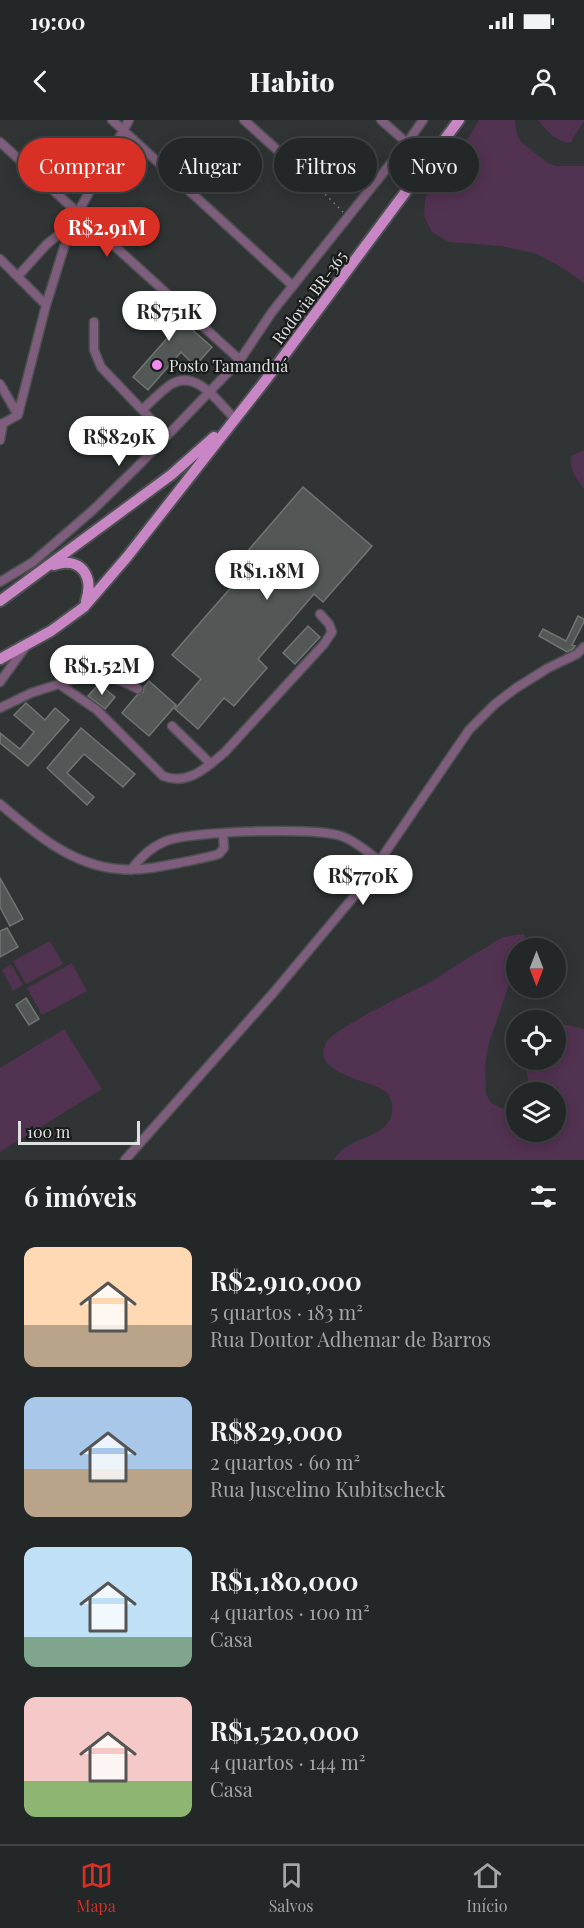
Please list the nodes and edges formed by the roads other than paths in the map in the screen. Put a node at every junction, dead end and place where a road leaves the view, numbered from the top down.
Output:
1 (112, 120) edge
2 (129, 120) edge
3 (244, 120) edge
4 (381, 120) edge
5 (423, 120) edge
6 (459, 120) edge
7 (123, 130) junction
8 (401, 138) edge
9 (410, 138) edge
10 (0, 142) edge
11 (274, 147) edge
12 (389, 166) edge
13 (76, 213) junction
14 (71, 225) junction
15 (0, 259) edge
16 (18, 276) junction
17 (293, 286) junction
18 (45, 305) junction
19 (94, 322) dead end
20 (240, 360) junction
21 (0, 384) edge
22 (209, 392) junction
23 (142, 410) junction
24 (18, 414) junction
25 (234, 418) junction
26 (1, 424) edge
27 (167, 436) junction
28 (0, 440) edge
29 (49, 566) junction
30 (0, 582) edge
31 (0, 601) edge
32 (84, 607) junction
33 (320, 614) dead end
34 (27, 645) junction
35 (584, 647) edge
36 (0, 660) edge
37 (0, 682) edge
38 (59, 684) junction
39 (138, 689) dead end
40 (0, 708) edge
41 (172, 726) dead end
42 (211, 764) junction
43 (0, 805) edge
44 (223, 834) junction
45 (380, 861) junction
46 (131, 870) junction
47 (125, 1160) edge

1 - 7 street
2 - 7 street
3 - 11 street
4 - 8 street
5 - 9 street
6 - 25 main road, Rodovia BR-365
7 - 13 street
7 - 17 street
10 - 13 street
12 - 17 street
13 - 14 street
13 - 20 street
14 - 16 street
14 - 18 street
15 - 16 street
16 - 18 street
17 - 20 street
18 - 24 street
19 - 23 street
20 - 22 street
21 - 24 street
22 - 23 street
22 - 25 street
22 - 27 street
23 - 27 street
24 - 26 street
25 - 29 main road
25 - 32 main road, Rodovia BR-365
26 - 28 street
27 - 30 street
29 - 31 main road
29 - 32 main road
32 - 34 main road, Rodovia BR-365
33 - 42 street
34 - 36 main road, Rodovia BR-365
34 - 37 street
35 - 45 street
38 - 39 street
38 - 40 street
38 - 42 street
41 - 42 street
43 - 46 street
44 - 45 street
44 - 46 street
44 - 46 street
45 - 47 street

